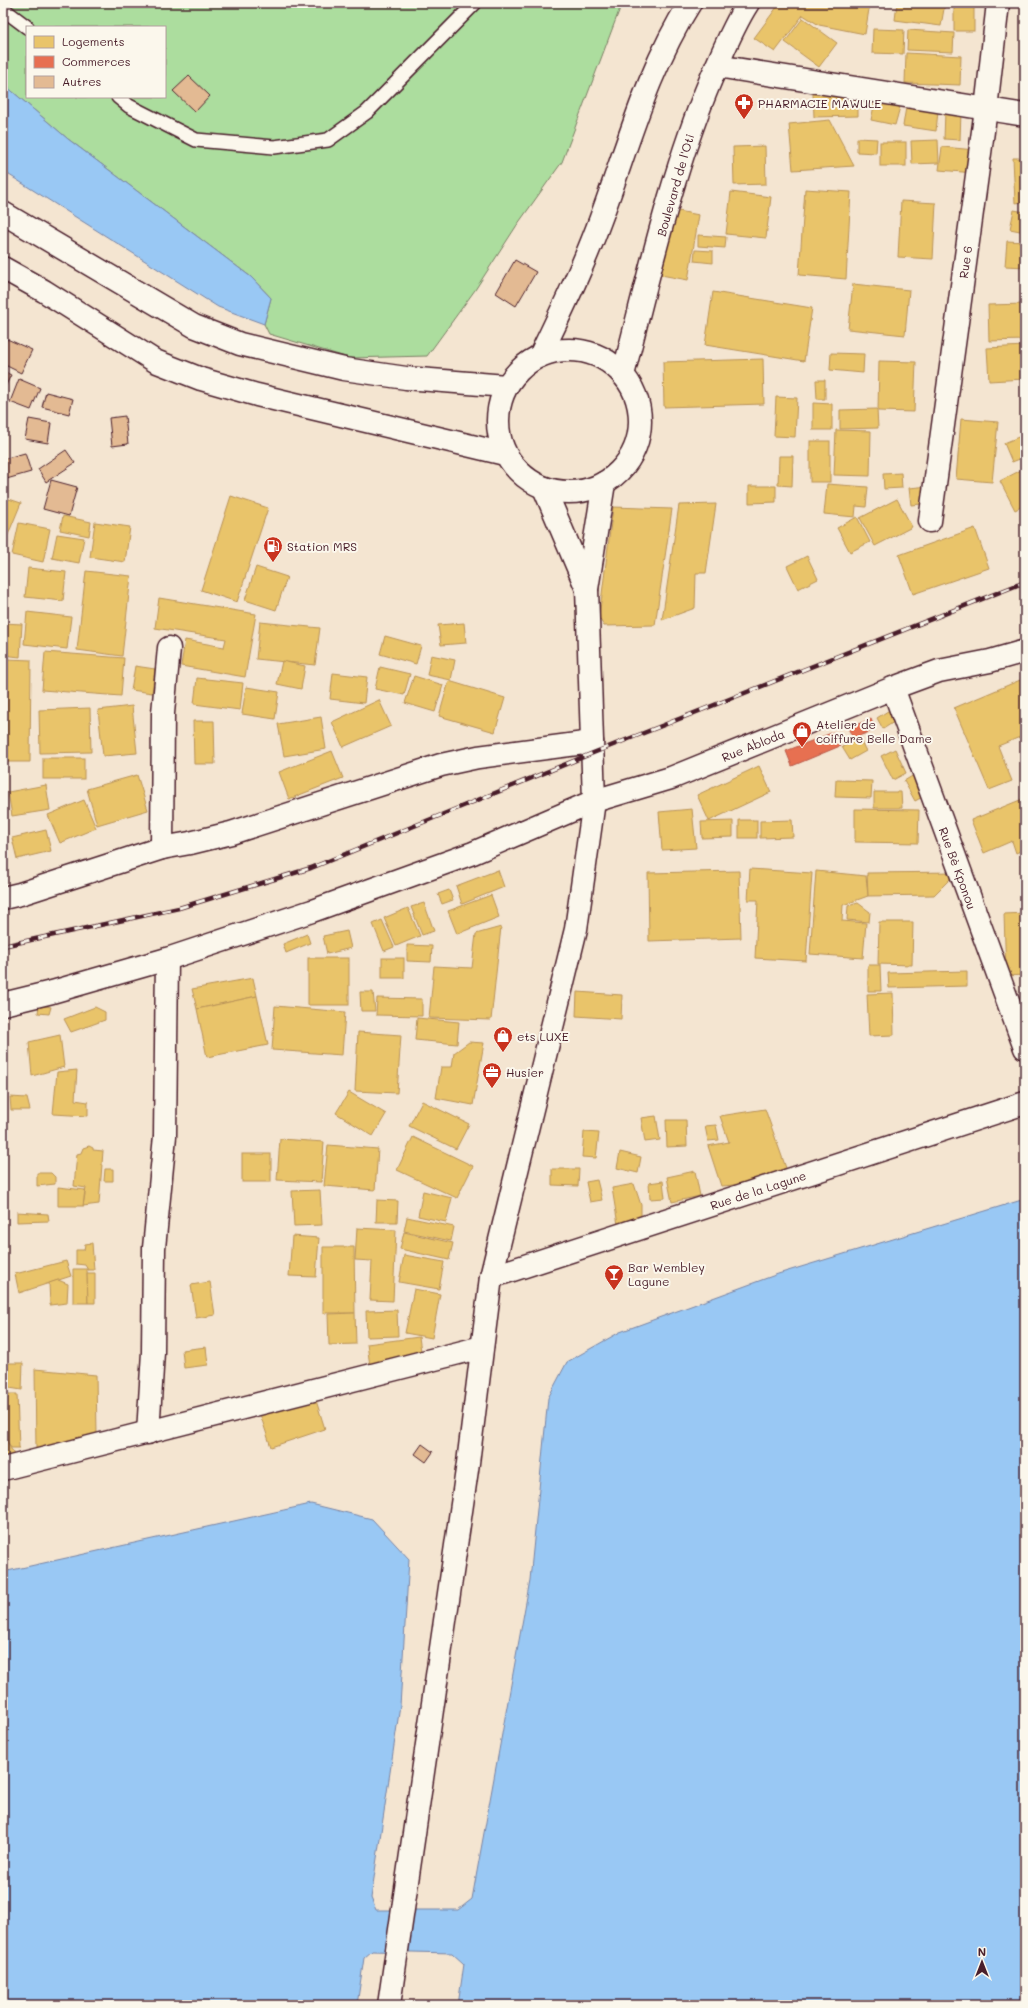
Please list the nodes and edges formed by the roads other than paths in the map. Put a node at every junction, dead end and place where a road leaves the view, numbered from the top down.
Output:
1 (475, 3) edge
2 (690, 3) edge
3 (748, 3) edge
4 (998, 3) edge
5 (3, 10) edge
6 (26, 27) edge
7 (717, 66) junction
8 (119, 98) edge
9 (986, 109) junction
10 (1025, 116) edge
11 (3, 213) edge
12 (3, 268) edge
13 (540, 356) junction
14 (624, 375) junction
15 (506, 386) junction
16 (505, 454) junction
17 (604, 483) junction
18 (544, 488) junction
19 (930, 521) dead end
20 (587, 588) junction
21 (169, 648) dead end
22 (1025, 650) edge
23 (893, 688) junction
24 (592, 742) junction
25 (594, 801) junction
26 (162, 848) junction
27 (3, 898) edge
28 (167, 959) junction
29 (3, 1004) edge
30 (1025, 1048) edge
31 (1025, 1103) edge
32 (492, 1277) junction
33 (482, 1346) junction
34 (148, 1433) junction
35 (3, 1469) edge
36 (388, 2005) edge

1 - 8 lane
2 - 13 street
3 - 7 street, Boulevard de l'Oti
4 - 9 street, Rue 6
5 - 6 lane
7 - 9 street
7 - 14 street, Boulevard de l'Oti
9 - 10 street
9 - 19 street, Rue 6
11 - 15 street
12 - 16 street
13 - 14 street
13 - 15 street
14 - 17 street
15 - 16 street
16 - 18 street
17 - 18 street
17 - 20 street
18 - 20 street
20 - 24 street
21 - 26 street
22 - 23 street, Rue Abloda
23 - 25 street, Rue Abloda
23 - 30 street, Rue Bè Kponou
24 - 25 street
24 - 26 street
25 - 28 street, Rue Abloda
25 - 32 street
26 - 27 street
28 - 29 street, Rue Abloda
28 - 34 street
31 - 32 street, Rue de la Lagune
32 - 33 street
33 - 34 street
33 - 36 street
34 - 35 street

